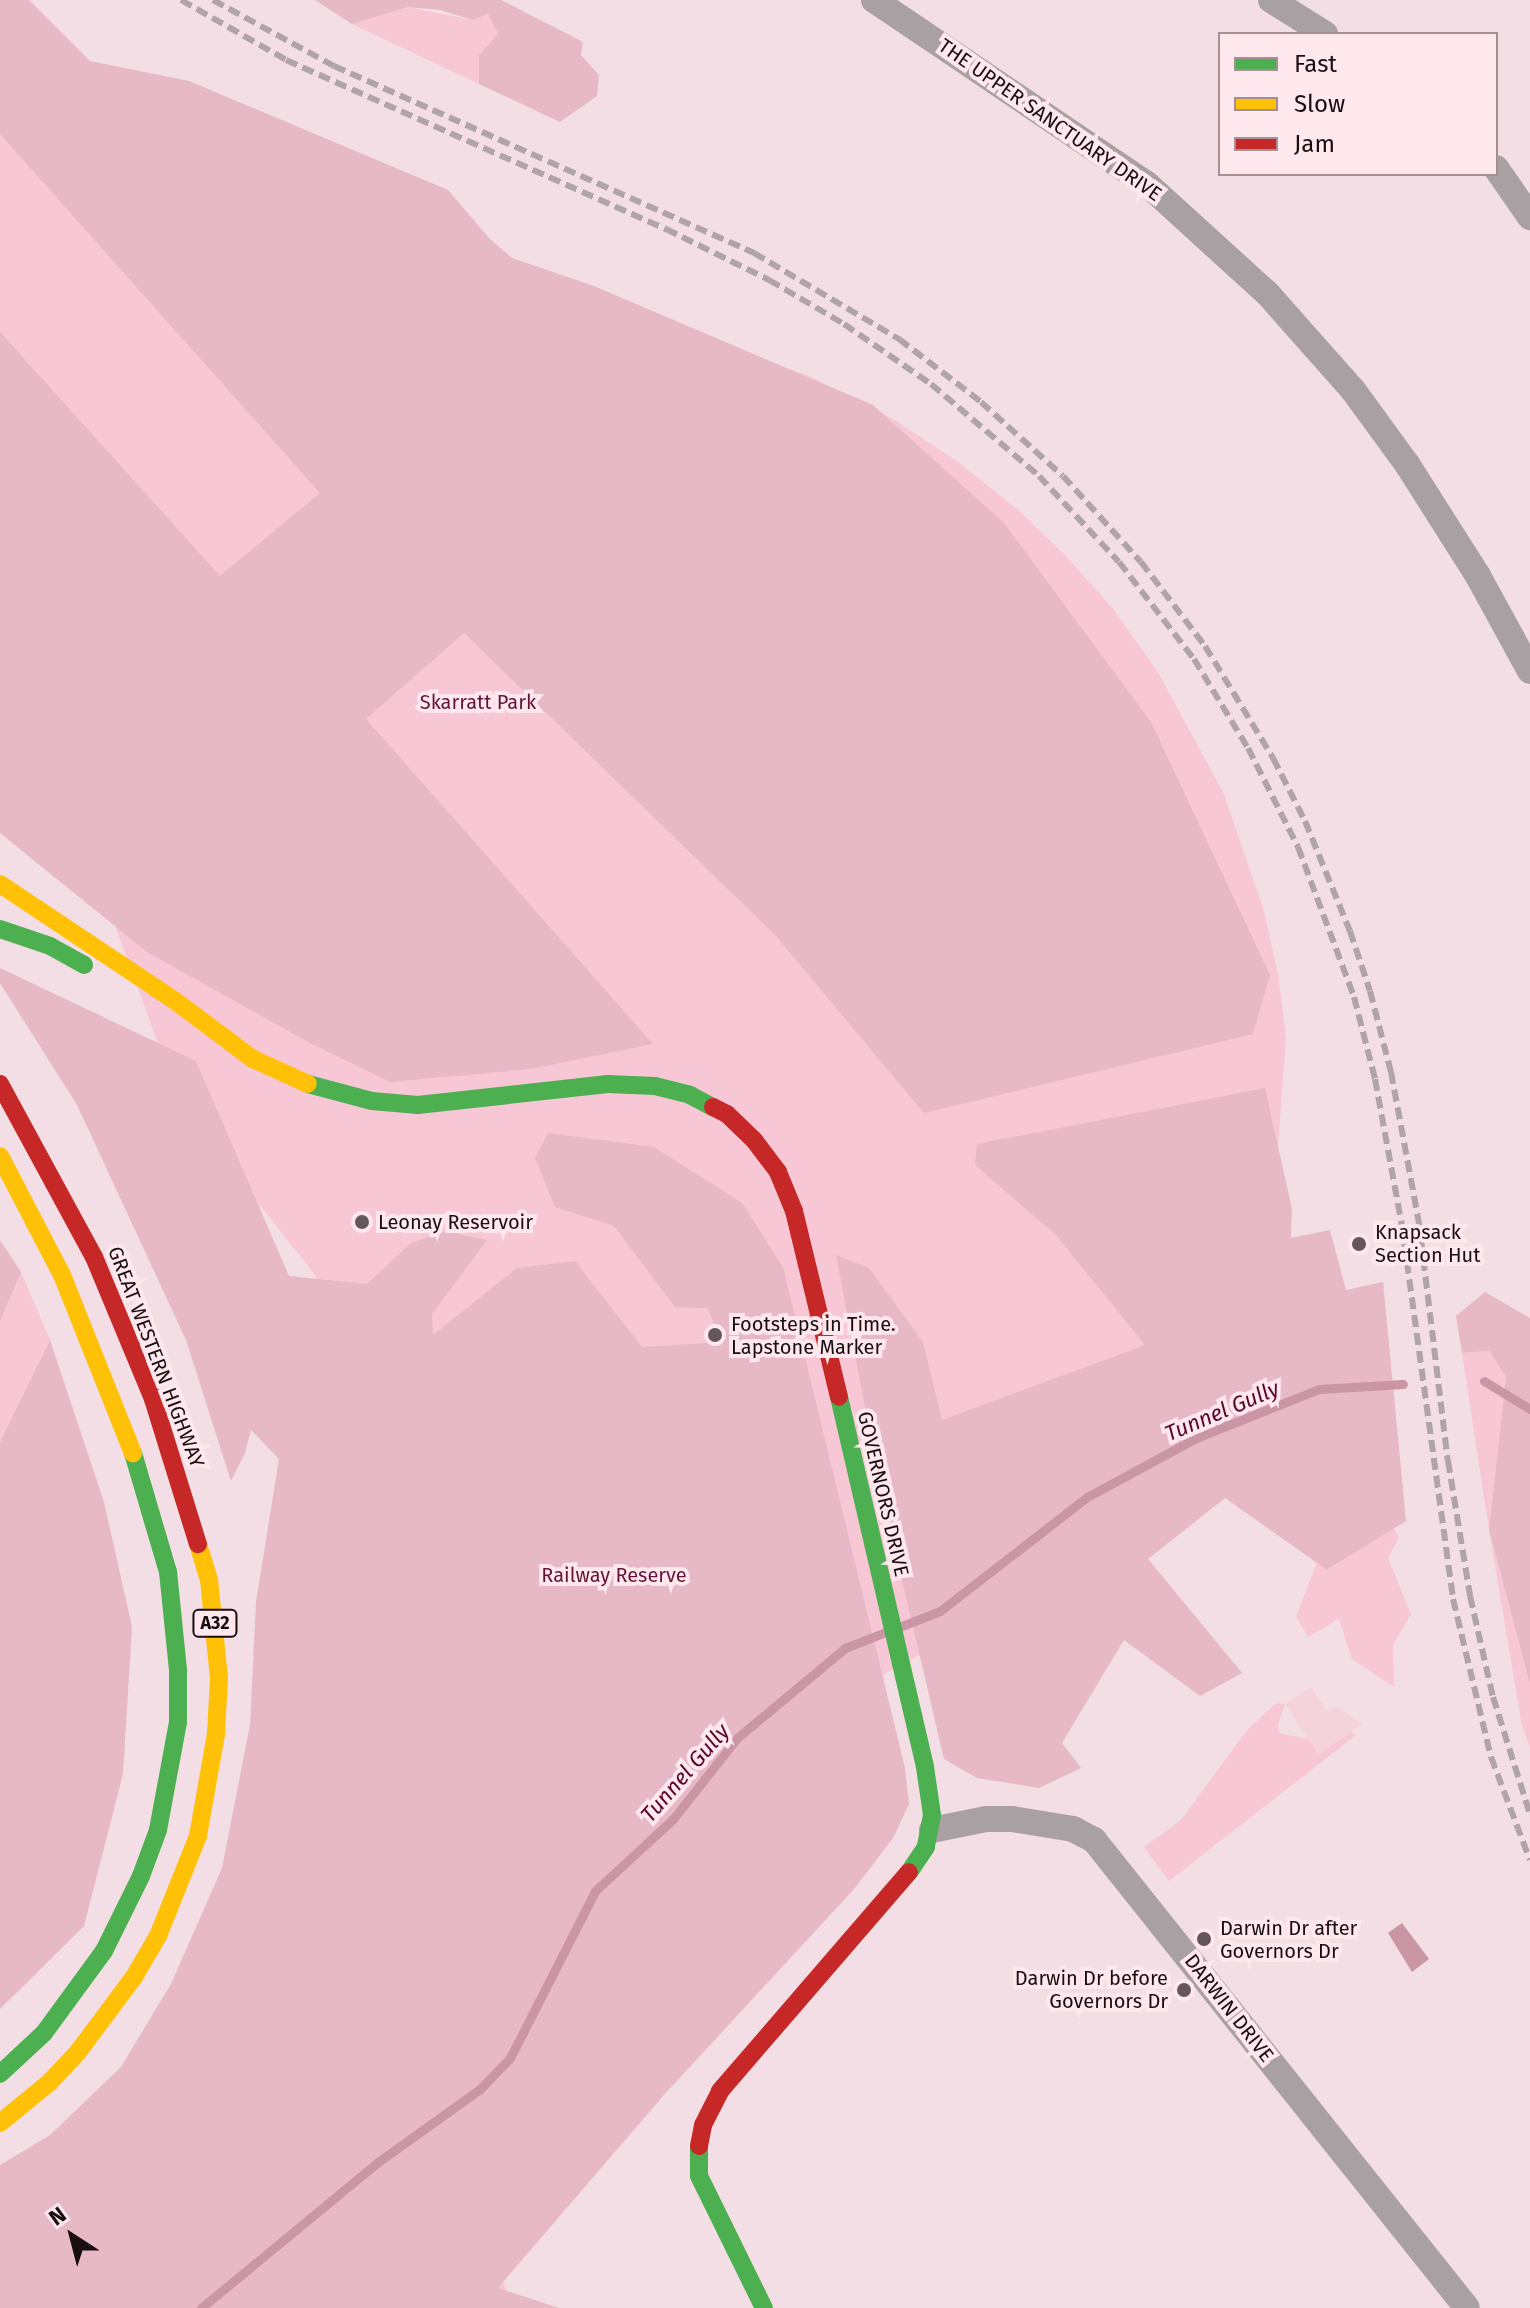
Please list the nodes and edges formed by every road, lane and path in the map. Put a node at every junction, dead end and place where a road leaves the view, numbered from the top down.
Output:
1 (874, 0) edge
2 (1271, 0) edge
3 (1322, 32) edge
4 (1498, 171) edge
5 (1530, 217) edge
6 (1526, 659) edge
7 (0, 884) edge
8 (0, 929) edge
9 (102, 976) dead end
10 (127, 991) dead end
11 (247, 1054) junction
12 (0, 1084) edge
13 (0, 1156) edge
14 (932, 1830) junction
15 (0, 2074) edge
16 (0, 2123) edge
17 (764, 2308) edge
18 (1467, 2308) edge

1 - 6 street, THE UPPER SANCTUARY DRIVE
2 - 3 street
4 - 5 street
7 - 11 main road
8 - 9 main road
10 - 11 main road
11 - 14 main road, GOVERNORS DRIVE
12 - 16 main road, GREAT WESTERN HIGHWAY / A32
13 - 15 main road, A32
14 - 17 main road
14 - 18 street, DARWIN DRIVE

